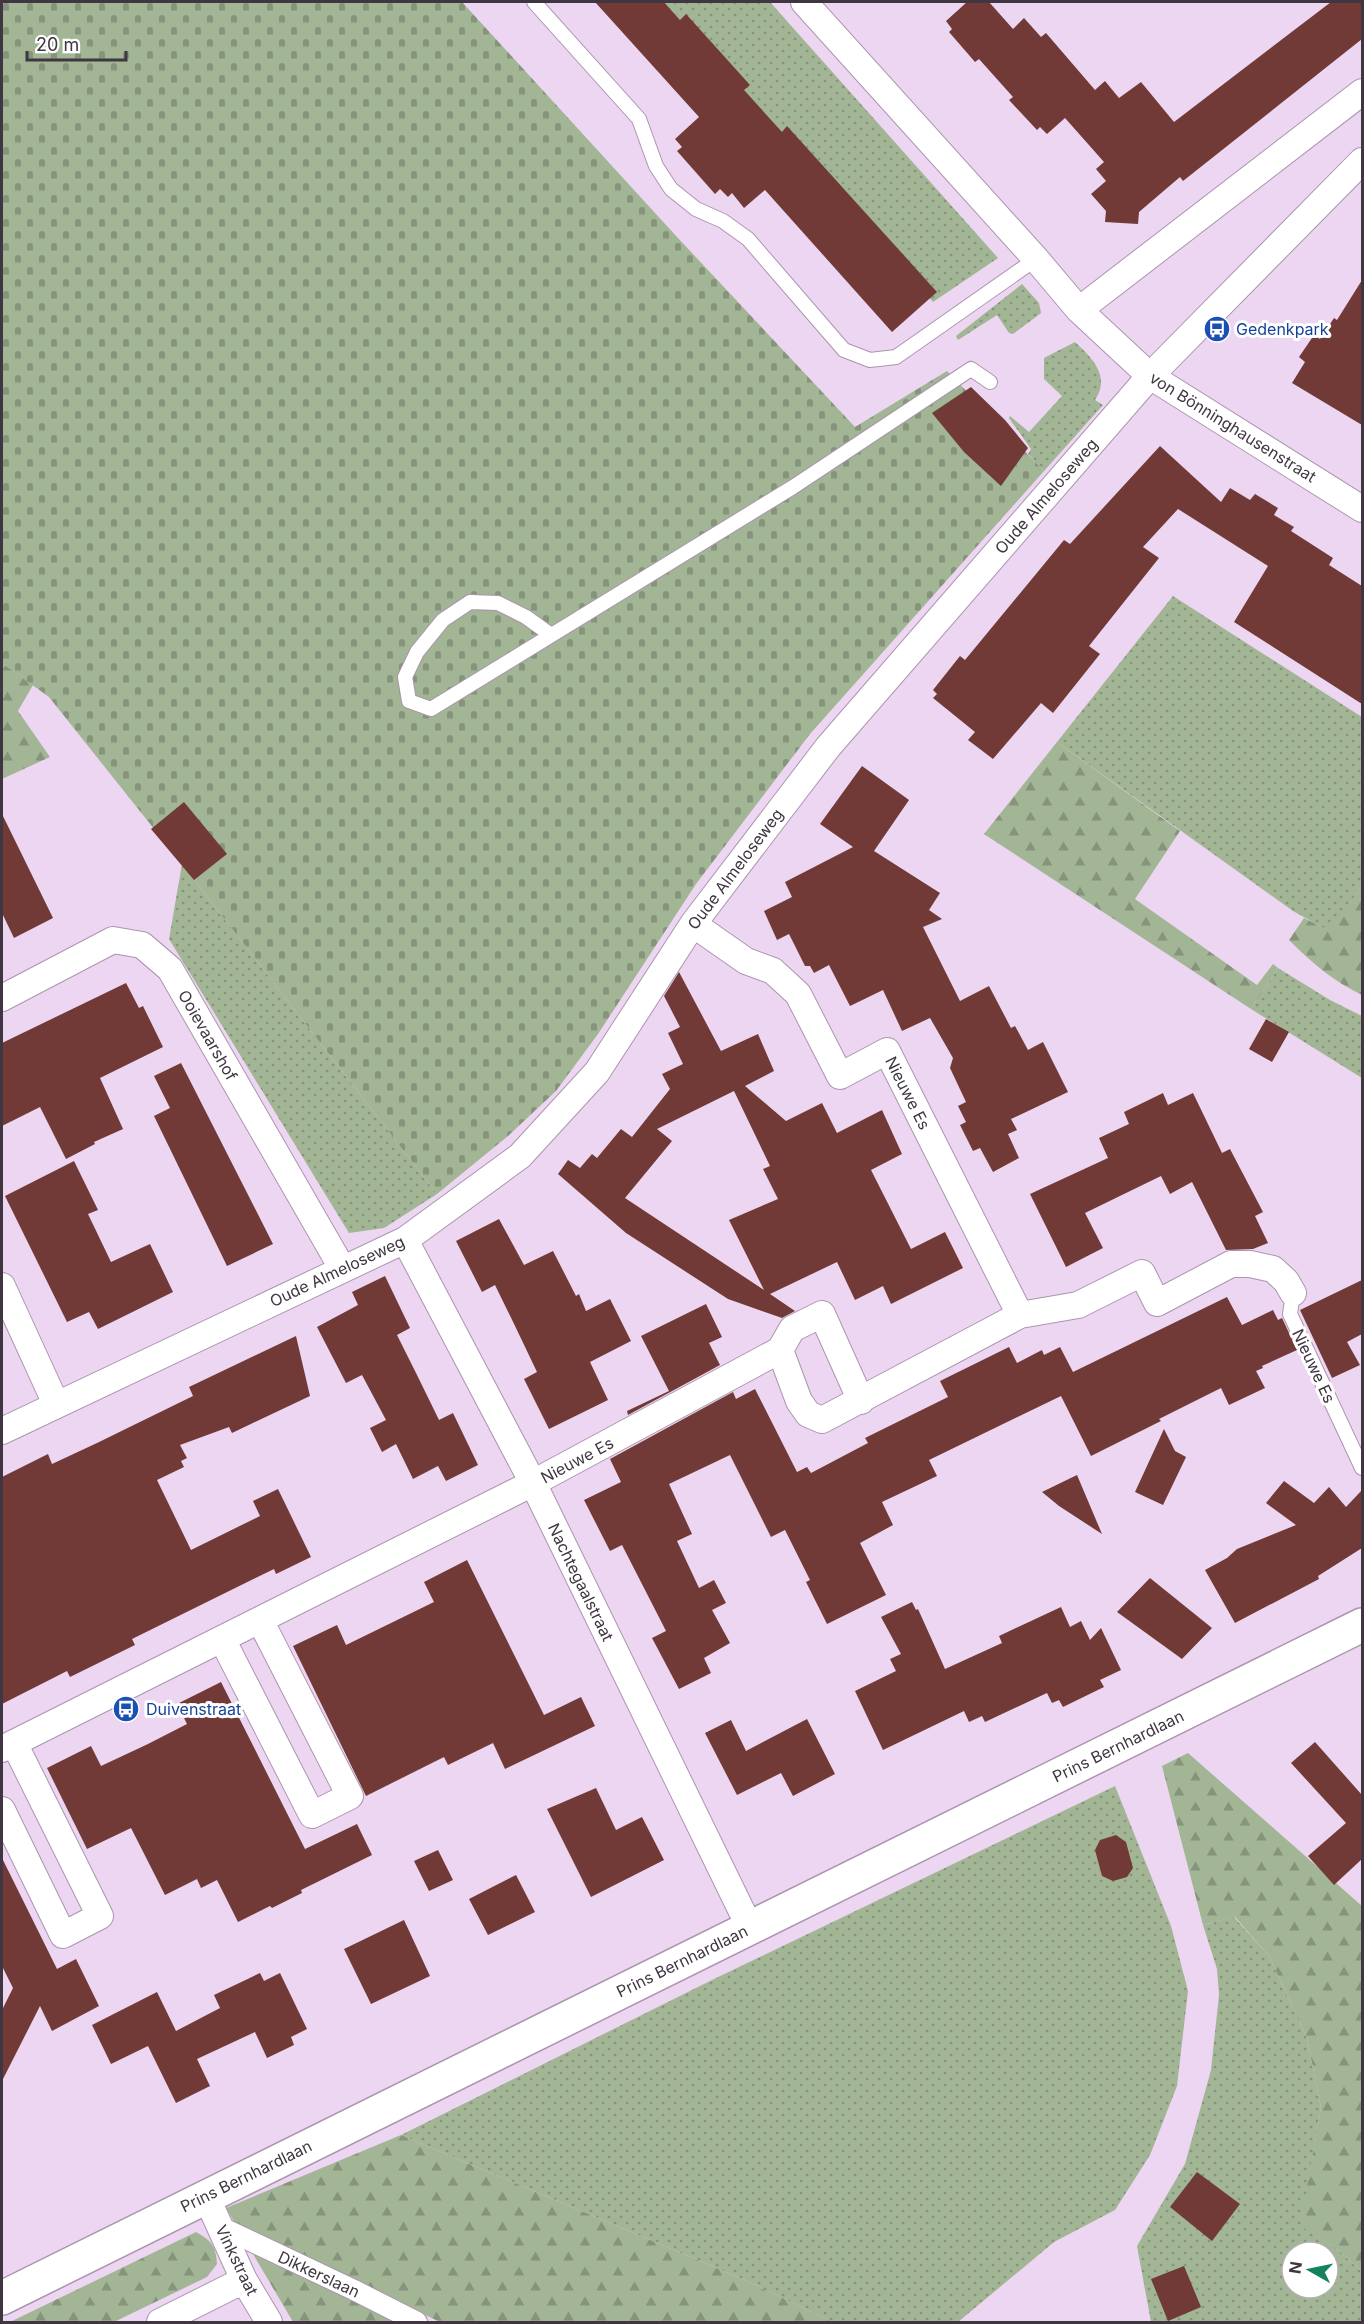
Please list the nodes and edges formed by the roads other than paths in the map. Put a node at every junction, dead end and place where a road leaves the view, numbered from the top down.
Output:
1 (534, 2) edge
2 (804, 2) edge
3 (1362, 92) edge
4 (1362, 161) edge
5 (1036, 259) junction
6 (1079, 310) junction
7 (1150, 375) junction
8 (990, 382) dead end
9 (1362, 509) edge
10 (551, 635) junction
11 (693, 924) junction
12 (2, 998) edge
13 (405, 1240) junction
14 (342, 1268) junction
15 (2, 1286) edge
16 (1293, 1293) joint
17 (1020, 1315) junction
18 (780, 1350) junction
19 (861, 1401) junction
20 (56, 1404) junction
21 (2, 1431) edge
22 (1362, 1468) edge
23 (533, 1484) junction
24 (260, 1620) junction
25 (1362, 1625) edge
26 (222, 1639) junction
27 (8, 1746) edge
28 (2, 1810) edge
29 (750, 1928) junction
30 (206, 2196) junction
31 (221, 2228) junction
32 (244, 2280) junction
33 (2, 2298) edge
34 (160, 2322) edge
35 (269, 2322) edge
36 (417, 2322) edge

1 - 5 lane
2 - 5 street, von Bönninghausenstraat
3 - 6 street
4 - 7 street, Oude Almeloseweg
5 - 6 street, von Bönninghausenstraat
6 - 7 street, von Bönninghausenstraat
7 - 9 street, von Bönninghausenstraat
7 - 11 street, Oude Almeloseweg
8 - 10 lane
10 - 10 lane
11 - 13 street, Oude Almeloseweg
11 - 17 street, Nieuwe Es
12 - 14 street, Ooievaarshof
13 - 14 street, Oude Almeloseweg
13 - 23 street, Nachtegaalstraat
14 - 20 street, Oude Almeloseweg
15 - 20 street
16 - 17 street, Nieuwe Es
16 - 22 lane, Nieuwe Es
17 - 19 street, Nieuwe Es
18 - 19 street, Nieuwe Es
18 - 19 street, Nieuwe Es
18 - 23 street, Nieuwe Es
20 - 21 street, Oude Almeloseweg
23 - 24 street
23 - 29 street, Nachtegaalstraat
24 - 26 street
24 - 26 street
25 - 29 street, Prins Bernhardlaan
26 - 27 street
27 - 28 street
29 - 30 street, Prins Bernhardlaan
30 - 31 street, Vinkstraat
30 - 33 street, Prins Bernhardlaan
31 - 32 street, Vinkstraat
31 - 36 street, Dikkerslaan
32 - 34 street
32 - 35 street, Vinkstraat

